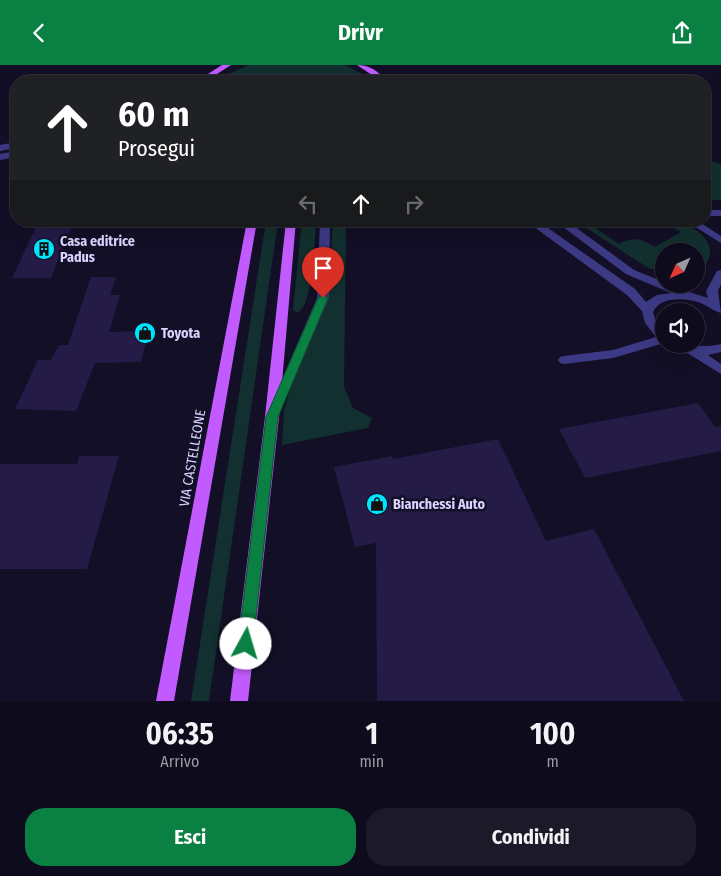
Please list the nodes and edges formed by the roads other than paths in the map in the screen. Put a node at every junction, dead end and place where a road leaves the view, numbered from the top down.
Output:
1 (227, 65) edge
2 (361, 65) edge
3 (211, 75) edge
4 (377, 75) edge
5 (251, 227) edge
6 (290, 227) edge
7 (325, 227) edge
8 (539, 227) edge
9 (568, 227) edge
10 (700, 227) edge
11 (721, 240) edge
12 (721, 273) edge
13 (686, 295) junction
14 (718, 307) edge
15 (647, 311) junction
16 (654, 330) joint
17 (655, 341) edge
18 (630, 347) junction
19 (721, 348) edge
20 (705, 351) edge
21 (696, 353) edge
22 (564, 361) dead end
23 (721, 370) edge
24 (272, 417) junction
25 (164, 701) edge
26 (239, 701) edge

1 - 3 main road
2 - 4 main road
5 - 25 main road, VIA CASTELLEONE
6 - 24 main road
7 - 24 street
8 - 15 street
9 - 13 street
10 - 11 street
12 - 14 street
13 - 14 street
13 - 15 street
15 - 16 street
16 - 18 street
17 - 18 street
18 - 22 street
19 - 20 street
21 - 23 street
24 - 26 main road

